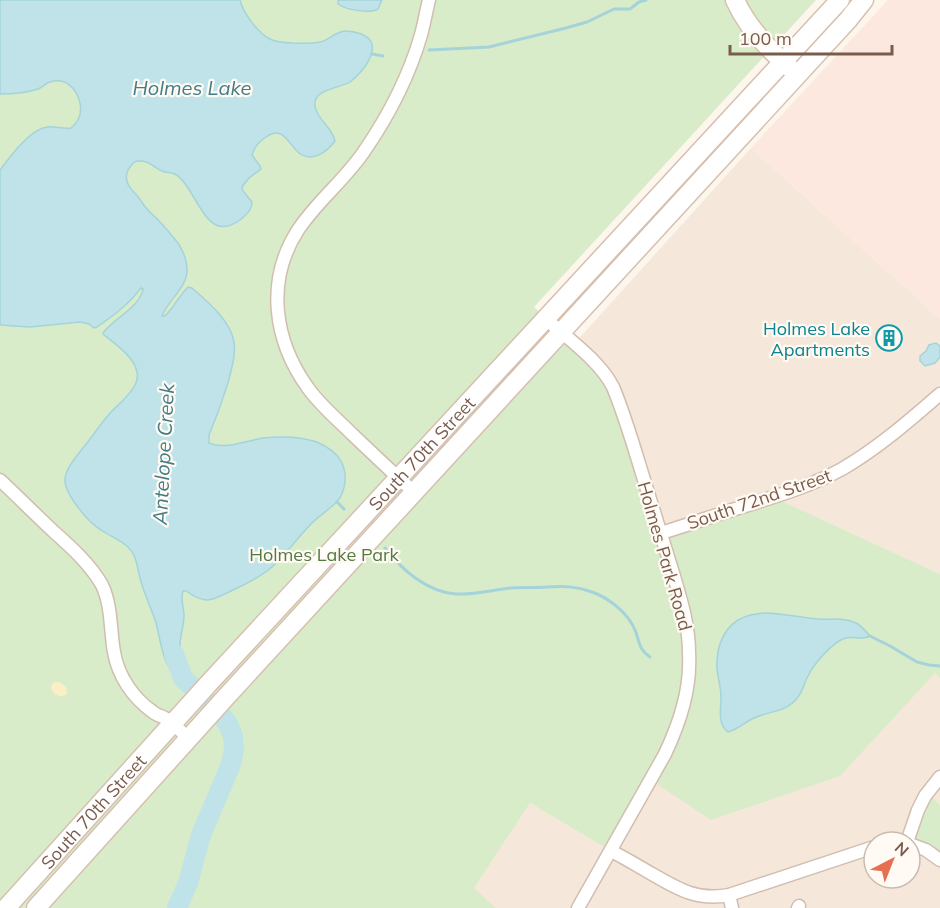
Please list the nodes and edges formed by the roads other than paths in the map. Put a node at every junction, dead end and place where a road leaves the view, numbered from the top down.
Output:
1 (429, 0) edge
2 (735, 0) edge
3 (840, 0) edge
4 (864, 0) edge
5 (783, 62) junction
6 (798, 75) junction
7 (545, 318) junction
8 (561, 333) junction
9 (940, 394) edge
10 (399, 478) junction
11 (0, 480) edge
12 (415, 493) junction
13 (661, 532) junction
14 (154, 714) junction
15 (173, 724) junction
16 (189, 739) junction
17 (157, 741) junction
18 (940, 777) edge
19 (913, 830) edge
20 (922, 848) edge
21 (611, 851) junction
22 (862, 851) edge
23 (940, 860) edge
24 (729, 895) junction
25 (6, 908) edge
26 (36, 908) edge
27 (578, 908) edge
28 (732, 908) edge

1 - 10 street
2 - 5 main road
3 - 5 main road, South 70th Street
4 - 6 main road, South 70th Street
5 - 6 main road
5 - 7 main road, South 70th Street
6 - 8 main road, South 70th Street
7 - 8 street, Holmes Park Road
7 - 10 main road, South 70th Street
8 - 12 main road, South 70th Street
8 - 13 street, Holmes Park Road
9 - 13 street, South 72nd Street
10 - 12 street
10 - 15 main road, South 70th Street
11 - 14 street
12 - 16 main road, South 70th Street
13 - 21 street, Holmes Park Road
14 - 15 street
14 - 17 street
15 - 16 street
15 - 17 main road, South 70th Street
16 - 26 main road, South 70th Street
17 - 25 main road, South 70th Street
18 - 19 street
20 - 23 street
21 - 24 street
21 - 27 street, Holmes Park Road
22 - 24 street
24 - 28 street

